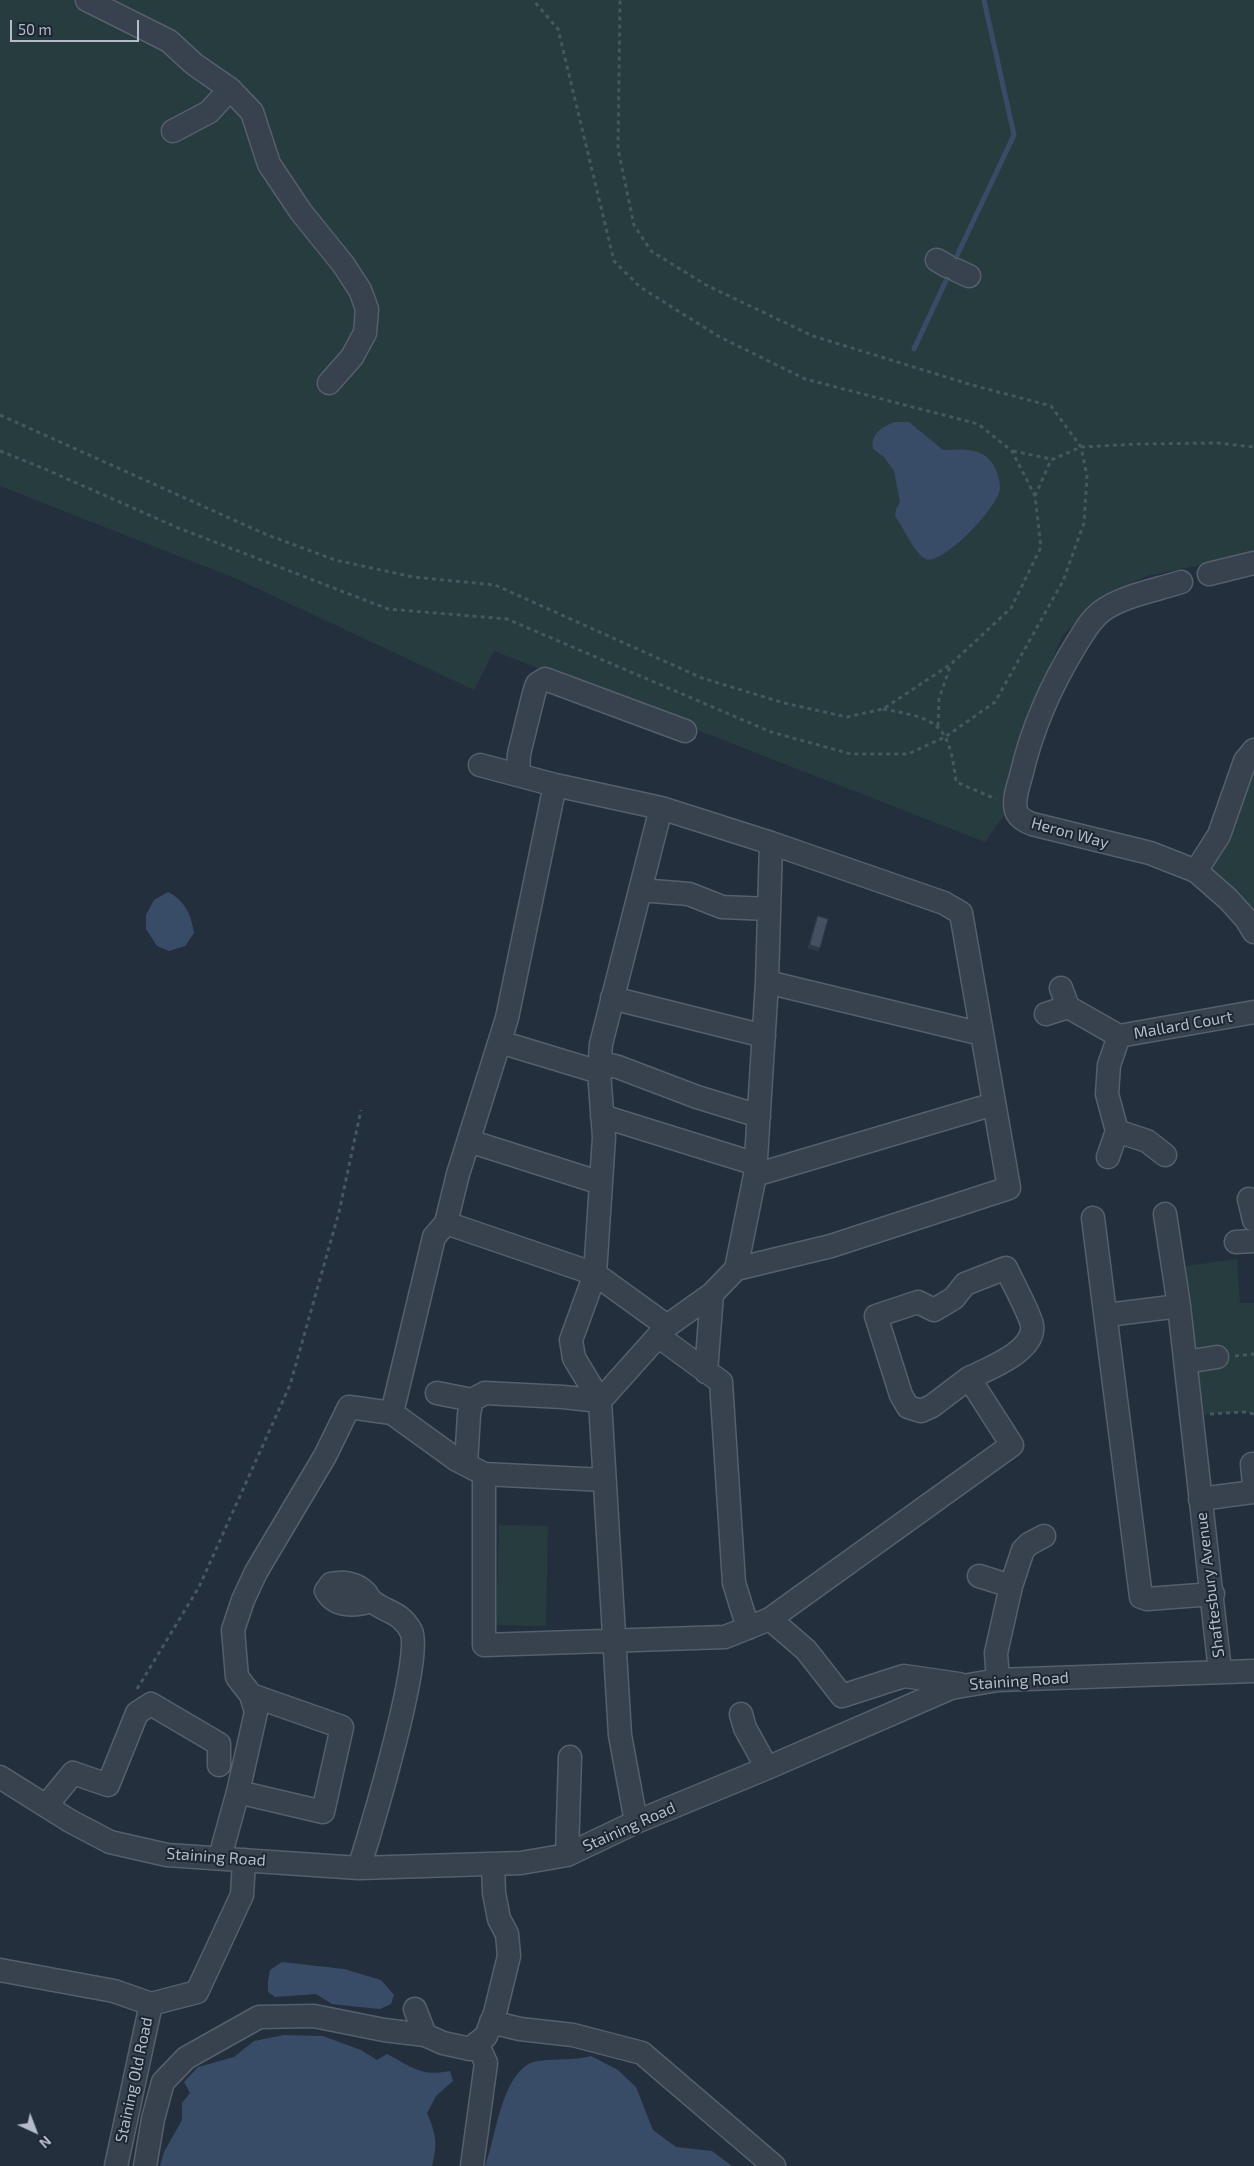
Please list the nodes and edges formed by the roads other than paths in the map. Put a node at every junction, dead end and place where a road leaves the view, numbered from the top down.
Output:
1 (87, 0) edge
2 (230, 89) junction
3 (173, 131) dead end
4 (289, 195) junction
5 (287, 221) dead end
6 (329, 384) dead end
7 (1254, 563) edge
8 (1209, 574) dead end
9 (1181, 582) dead end
10 (684, 731) dead end
11 (1254, 750) edge
12 (480, 765) dead end
13 (518, 775) junction
14 (556, 785) junction
15 (661, 808) junction
16 (771, 843) junction
17 (1196, 871) junction
18 (640, 890) junction
19 (769, 909) junction
20 (1254, 932) edge
21 (766, 982) junction
22 (612, 998) junction
23 (1254, 1012) edge
24 (1046, 1014) dead end
25 (982, 1034) junction
26 (764, 1036) junction
27 (1120, 1036) junction
28 (500, 1042) junction
29 (599, 1072) junction
30 (994, 1104) junction
31 (602, 1116) junction
32 (759, 1116) junction
33 (1117, 1131) junction
34 (469, 1141) junction
35 (1165, 1155) dead end
36 (1108, 1157) dead end
37 (755, 1170) junction
38 (601, 1182) junction
39 (1165, 1214) dead end
40 (1093, 1218) dead end
41 (446, 1223) junction
42 (736, 1269) junction
43 (595, 1274) junction
44 (712, 1294) junction
45 (1179, 1306) junction
46 (1107, 1315) junction
47 (662, 1331) junction
48 (1217, 1357) dead end
49 (1186, 1362) junction
50 (706, 1372) junction
51 (969, 1378) junction
52 (438, 1393) dead end
53 (472, 1400) junction
54 (600, 1401) junction
55 (392, 1413) junction
56 (1254, 1464) edge
57 (475, 1469) junction
58 (604, 1480) junction
59 (1254, 1485) edge
60 (1254, 1492) edge
61 (1200, 1499) junction
62 (1044, 1536) dead end
63 (979, 1576) dead end
64 (1011, 1586) junction
65 (1213, 1594) junction
66 (372, 1602) dead end
67 (770, 1619) junction
68 (748, 1628) junction
69 (614, 1642) junction
70 (1220, 1671) junction
71 (1254, 1671) edge
72 (998, 1680) junction
73 (963, 1685) junction
74 (252, 1695) junction
75 (741, 1714) dead end
76 (570, 1757) dead end
77 (218, 1765) dead end
78 (767, 1768) junction
79 (0, 1777) edge
80 (238, 1792) junction
81 (46, 1806) junction
82 (636, 1822) junction
83 (568, 1855) junction
84 (222, 1858) junction
85 (244, 1860) junction
86 (493, 1865) junction
87 (359, 1868) junction
88 (0, 1970) edge
89 (150, 2004) junction
90 (415, 2009) dead end
91 (492, 2022) junction
92 (425, 2035) junction
93 (477, 2043) junction
94 (116, 2166) edge
95 (145, 2166) edge
96 (472, 2166) edge
97 (774, 2166) edge

1 - 2 street
2 - 3 street
2 - 4 street
4 - 5 street
4 - 6 street
7 - 8 street
9 - 17 street, Heron Way
10 - 13 street
11 - 17 street
12 - 13 street
13 - 14 street
14 - 15 street
14 - 28 street
15 - 16 street
15 - 18 street
16 - 19 street
16 - 25 street
17 - 20 street, Heron Way
18 - 19 street
18 - 22 street
19 - 21 street
21 - 25 street
21 - 26 street
22 - 26 street
22 - 29 street
23 - 27 street, Mallard Court
24 - 27 street
25 - 30 street
26 - 32 street
27 - 33 street, Mallard Court
28 - 29 street
28 - 34 street
29 - 31 street
29 - 32 street
30 - 37 street
30 - 42 street
31 - 37 street
31 - 38 street
32 - 37 street
33 - 35 street
33 - 36 street
34 - 38 street
34 - 41 street
37 - 42 street
38 - 43 street
39 - 45 street, Shaftesbury Avenue
40 - 46 street
41 - 43 street
41 - 55 street
42 - 44 street
43 - 47 street
43 - 54 street
44 - 47 street
44 - 50 street
45 - 46 street
45 - 49 street, Shaftesbury Avenue
46 - 65 street
47 - 50 street
47 - 54 street
48 - 49 street
49 - 61 street, Shaftesbury Avenue
50 - 68 street
51 - 51 street
51 - 67 street
52 - 53 street
53 - 54 street
53 - 57 street
54 - 58 street
55 - 57 street
55 - 74 street
56 - 59 street
57 - 58 street
57 - 69 street
58 - 69 street
60 - 61 street, Shaftesbury Avenue
61 - 65 street, Shaftesbury Avenue
62 - 64 street
63 - 64 street
64 - 72 street
65 - 70 street, Shaftesbury Avenue
66 - 87 street
67 - 68 street
67 - 73 street
68 - 69 street
69 - 82 street
70 - 71 street, Staining Road
70 - 72 street, Staining Road
72 - 73 street, Staining Road
73 - 78 street, Staining Road
74 - 80 street
74 - 80 street
75 - 78 street
76 - 83 street
77 - 81 street
78 - 82 street, Staining Road
79 - 81 street, Staining Road
80 - 84 street
81 - 84 street, Staining Road
82 - 83 street, Staining Road
83 - 86 street, Staining Road
84 - 85 street, Staining Road
85 - 87 street, Staining Road
85 - 89 street, Staining Old Road
86 - 87 street, Staining Road
86 - 91 street
88 - 89 street
89 - 94 street, Staining Old Road
90 - 92 street
91 - 93 street
91 - 97 street
92 - 93 street
92 - 95 street
93 - 96 street

